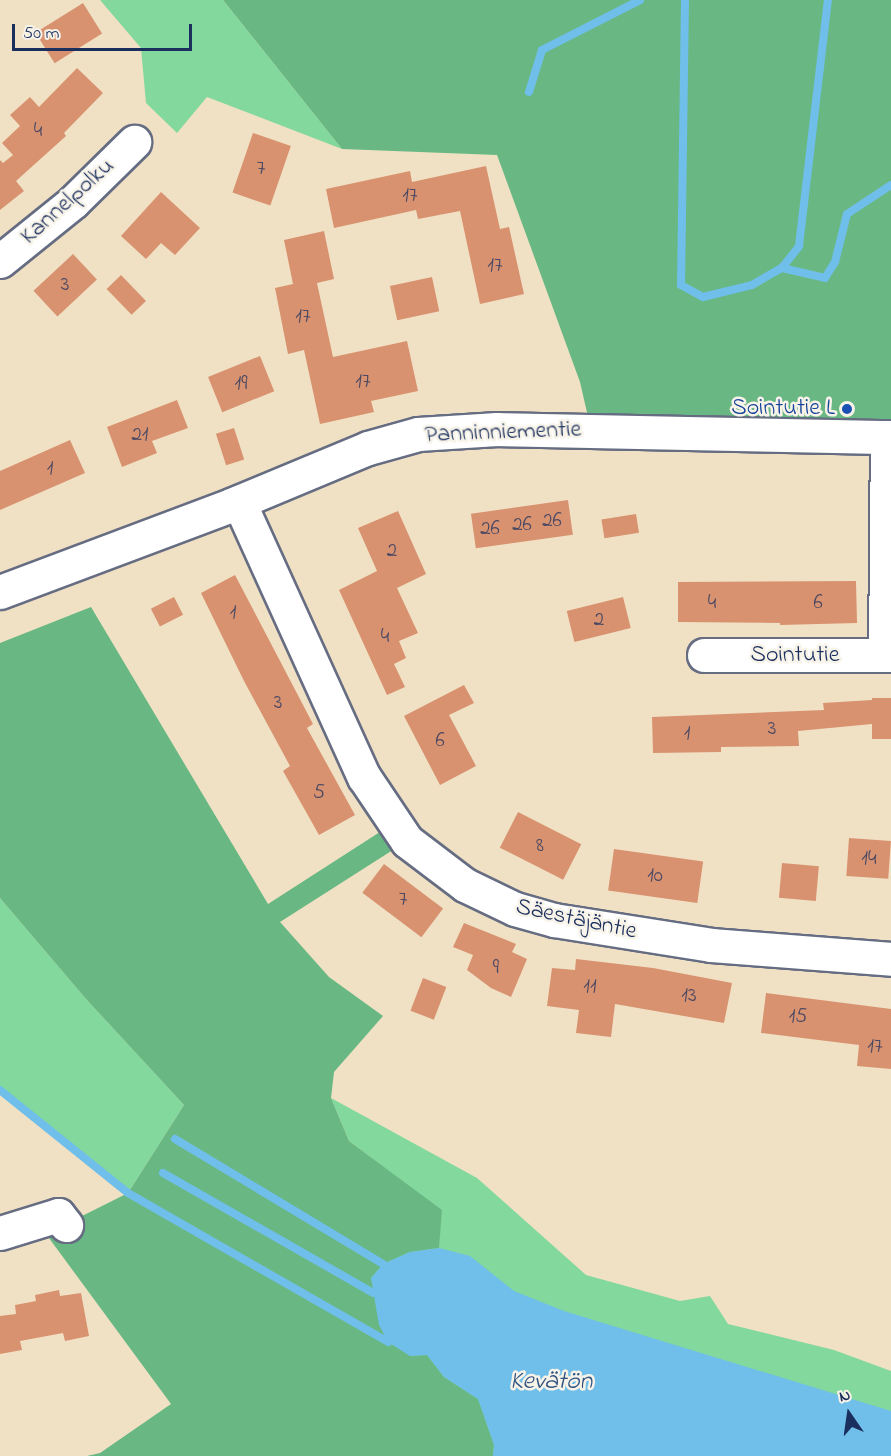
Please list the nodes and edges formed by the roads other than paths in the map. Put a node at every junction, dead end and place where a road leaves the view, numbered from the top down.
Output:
1 (134, 142) dead end
2 (0, 261) edge
3 (889, 437) edge
4 (239, 502) junction
5 (0, 592) edge
6 (704, 655) dead end
7 (888, 655) edge
8 (891, 958) edge
9 (66, 1225) dead end
10 (0, 1233) edge

1 - 2 street, Kannelpolku
3 - 4 street, Panninniementie
3 - 7 street, Sointutie
4 - 5 street, Panninniementie
4 - 8 street, Säestäjäntie
6 - 7 street, Sointutie
9 - 10 street

